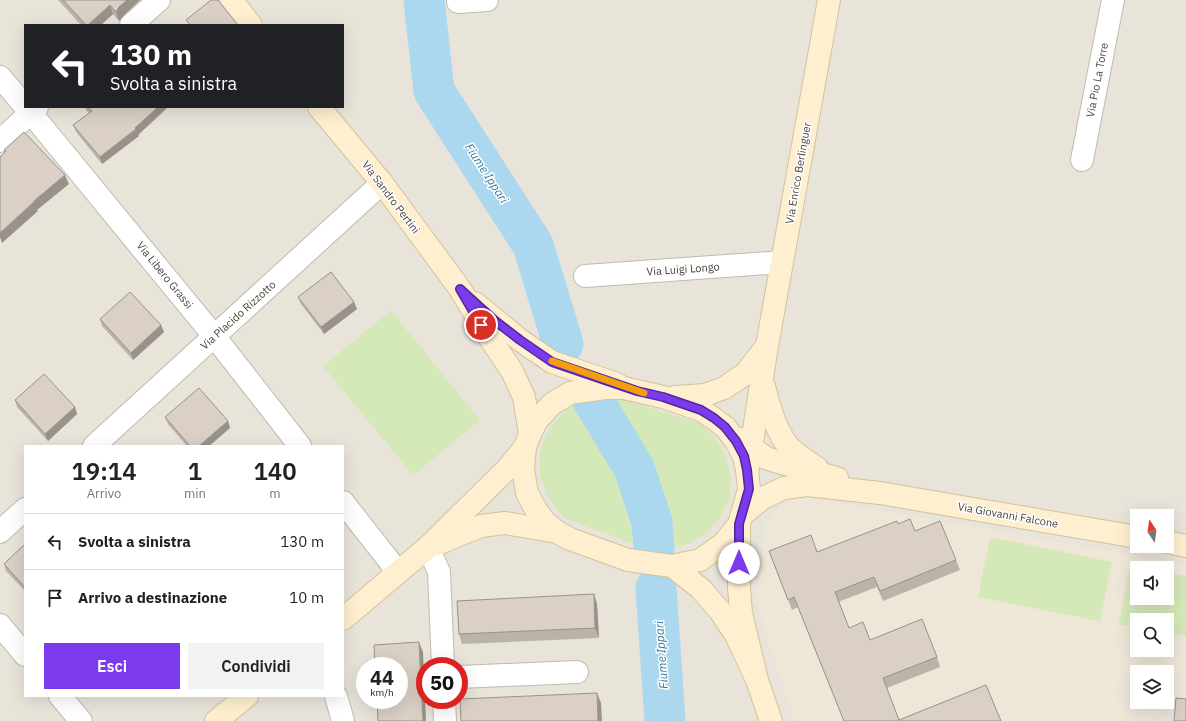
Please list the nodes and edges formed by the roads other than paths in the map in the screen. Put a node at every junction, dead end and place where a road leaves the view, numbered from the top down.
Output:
1 (159, 0) edge
2 (231, 0) edge
3 (487, 0) edge
4 (829, 0) edge
5 (1112, 0) edge
6 (458, 2) dead end
7 (132, 24) edge
8 (250, 24) edge
9 (0, 76) edge
10 (24, 102) edge
11 (30, 108) edge
12 (319, 108) edge
13 (0, 141) edge
14 (1082, 160) dead end
15 (382, 183) junction
16 (782, 262) junction
17 (585, 276) dead end
18 (460, 289) junction
19 (214, 336) junction
20 (767, 346) junction
21 (762, 376) junction
22 (637, 391) junction
23 (663, 397) junction
24 (725, 427) junction
25 (527, 441) junction
26 (95, 445) edge
27 (299, 445) edge
28 (751, 448) junction
29 (747, 470) junction
30 (830, 476) junction
31 (880, 492) junction
32 (344, 503) edge
33 (24, 510) edge
34 (741, 519) junction
35 (0, 532) edge
36 (557, 532) junction
37 (1130, 536) edge
38 (1174, 543) edge
39 (1186, 546) edge
40 (428, 547) junction
41 (672, 566) junction
42 (398, 572) junction
43 (344, 617) edge
44 (0, 625) edge
45 (24, 654) edge
46 (443, 657) edge
47 (577, 672) dead end
48 (468, 677) edge
49 (757, 680) junction
50 (61, 697) edge
51 (246, 697) edge
52 (336, 697) edge
53 (444, 709) edge
54 (81, 721) edge
55 (216, 721) edge
56 (343, 721) edge
57 (445, 721) edge
58 (771, 721) edge

1 - 7 street
2 - 8 main road
3 - 6 street
4 - 16 main road, Via Enrico Berlinguer
5 - 14 street, Via Pio La Torre
9 - 10 street, Via Libero Grassi
11 - 13 street
11 - 19 street, Via Libero Grassi
12 - 15 main road, Via Sandro Pertini
15 - 18 main road, Via Sandro Pertini
15 - 19 street, Via Placido Rizzotto
16 - 17 street, Via Luigi Longo
16 - 20 main road, Via Enrico Berlinguer
18 - 22 main road
18 - 25 main road
19 - 26 street, Via Placido Rizzotto
19 - 27 street, Via Libero Grassi
20 - 21 main road, Via Enrico Berlinguer
20 - 23 main road
21 - 28 main road, Via Enrico Berlinguer
21 - 30 main road
22 - 23 main road
22 - 25 main road
23 - 24 main road
24 - 28 main road
24 - 29 main road
25 - 36 main road
25 - 40 main road
28 - 29 main road, Via Enrico Berlinguer
28 - 30 main road
29 - 34 main road
30 - 31 main road
31 - 34 main road
31 - 37 main road, Via Giovanni Falcone
32 - 42 street
33 - 35 street
34 - 41 main road
34 - 49 main road
36 - 40 main road
36 - 41 main road
38 - 39 main road
40 - 42 main road
40 - 46 street
41 - 49 main road
42 - 43 main road
44 - 45 street
47 - 48 street
49 - 58 main road
50 - 54 street
51 - 55 main road
52 - 56 street
53 - 57 street

